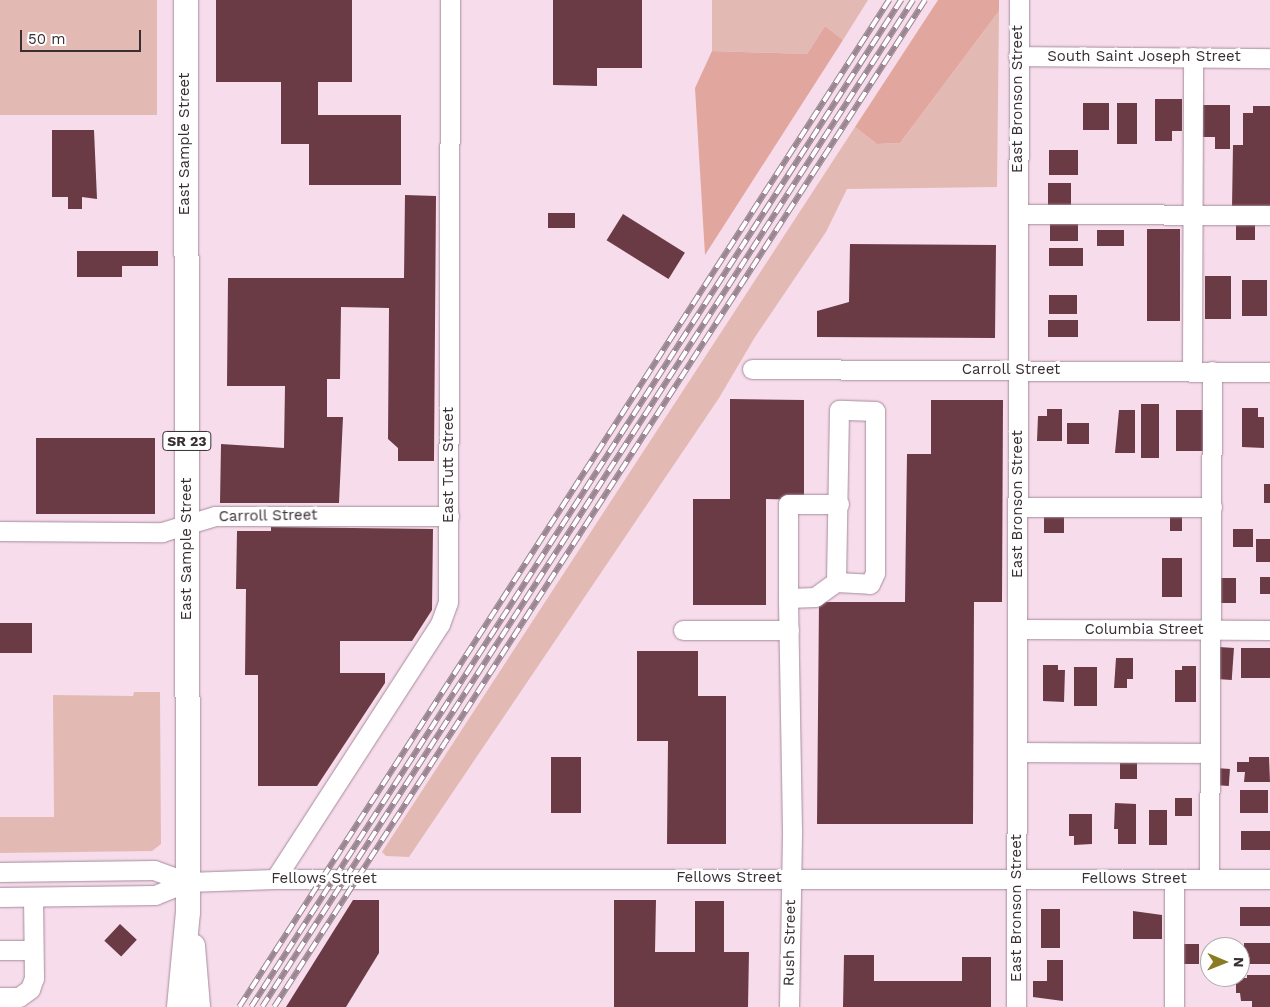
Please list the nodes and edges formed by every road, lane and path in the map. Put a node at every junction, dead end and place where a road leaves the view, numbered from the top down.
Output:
1 (186, 0) edge
2 (450, 0) edge
3 (1018, 0) edge
4 (1018, 56) junction
5 (1193, 57) junction
6 (1270, 58) edge
7 (1018, 214) junction
8 (1192, 214) junction
9 (1270, 215) edge
10 (752, 369) dead end
11 (1018, 370) junction
12 (1192, 371) junction
13 (1212, 371) junction
14 (1270, 372) edge
15 (839, 504) junction
16 (1018, 508) junction
17 (1212, 508) junction
18 (449, 516) junction
19 (187, 525) junction
20 (0, 531) edge
21 (836, 582) junction
22 (788, 598) junction
23 (1018, 629) junction
24 (683, 630) dead end
25 (789, 630) junction
26 (1212, 630) junction
27 (1270, 630) edge
28 (1017, 752) junction
29 (1210, 753) junction
30 (0, 872) edge
31 (791, 878) junction
32 (1017, 878) junction
33 (275, 879) junction
34 (1174, 879) junction
35 (1209, 879) junction
36 (1270, 880) edge
37 (187, 882) junction
38 (0, 896) edge
39 (33, 897) junction
40 (188, 912) junction
41 (0, 950) edge
42 (33, 950) junction
43 (0, 996) edge
44 (179, 1007) edge
45 (198, 1007) edge
46 (789, 1007) edge
47 (1016, 1007) edge
48 (1174, 1007) edge

1 - 19 main road, East Sample Street / SR 23
2 - 18 street, East Tutt Street
3 - 4 street, East Bronson Street
4 - 5 street, South Saint Joseph Street
4 - 7 street, East Bronson Street
5 - 6 street, South Saint Joseph Street
5 - 8 street
7 - 8 street
7 - 11 street, East Bronson Street
8 - 9 street
8 - 12 street
10 - 11 street, Carroll Street
11 - 12 street, Carroll Street
11 - 16 street, East Bronson Street
12 - 13 street, Carroll Street
13 - 14 street, Carroll Street
13 - 17 street
15 - 21 street
15 - 21 street
15 - 22 street, Rush Street
16 - 17 street
16 - 23 street, East Bronson Street
17 - 26 street
18 - 19 street, Carroll Street
18 - 33 street, East Tutt Street
19 - 20 street, Carroll Street
19 - 37 main road, East Sample Street / SR 23
21 - 22 street
22 - 25 street, Rush Street
23 - 26 street, Columbia Street
23 - 28 street, East Bronson Street
24 - 25 street
25 - 31 street, Rush Street
26 - 27 street, Columbia Street
26 - 29 street
28 - 29 street
28 - 32 street, East Bronson Street
29 - 35 street
30 - 37 street, Fellows Street
31 - 32 street, Fellows Street
31 - 33 street, Fellows Street
31 - 46 street, Rush Street
32 - 34 street, Fellows Street
32 - 47 street, East Bronson Street
33 - 37 street, Fellows Street
34 - 35 street, Fellows Street
34 - 48 street
35 - 36 street, Fellows Street
37 - 39 street, Fellows Street
37 - 40 main road, East Sample Street / SR 23
38 - 39 street, Fellows Street
39 - 42 street
40 - 44 main road, East Sample Street / SR 23
40 - 45 main road, SR 23
41 - 42 street
42 - 43 street

